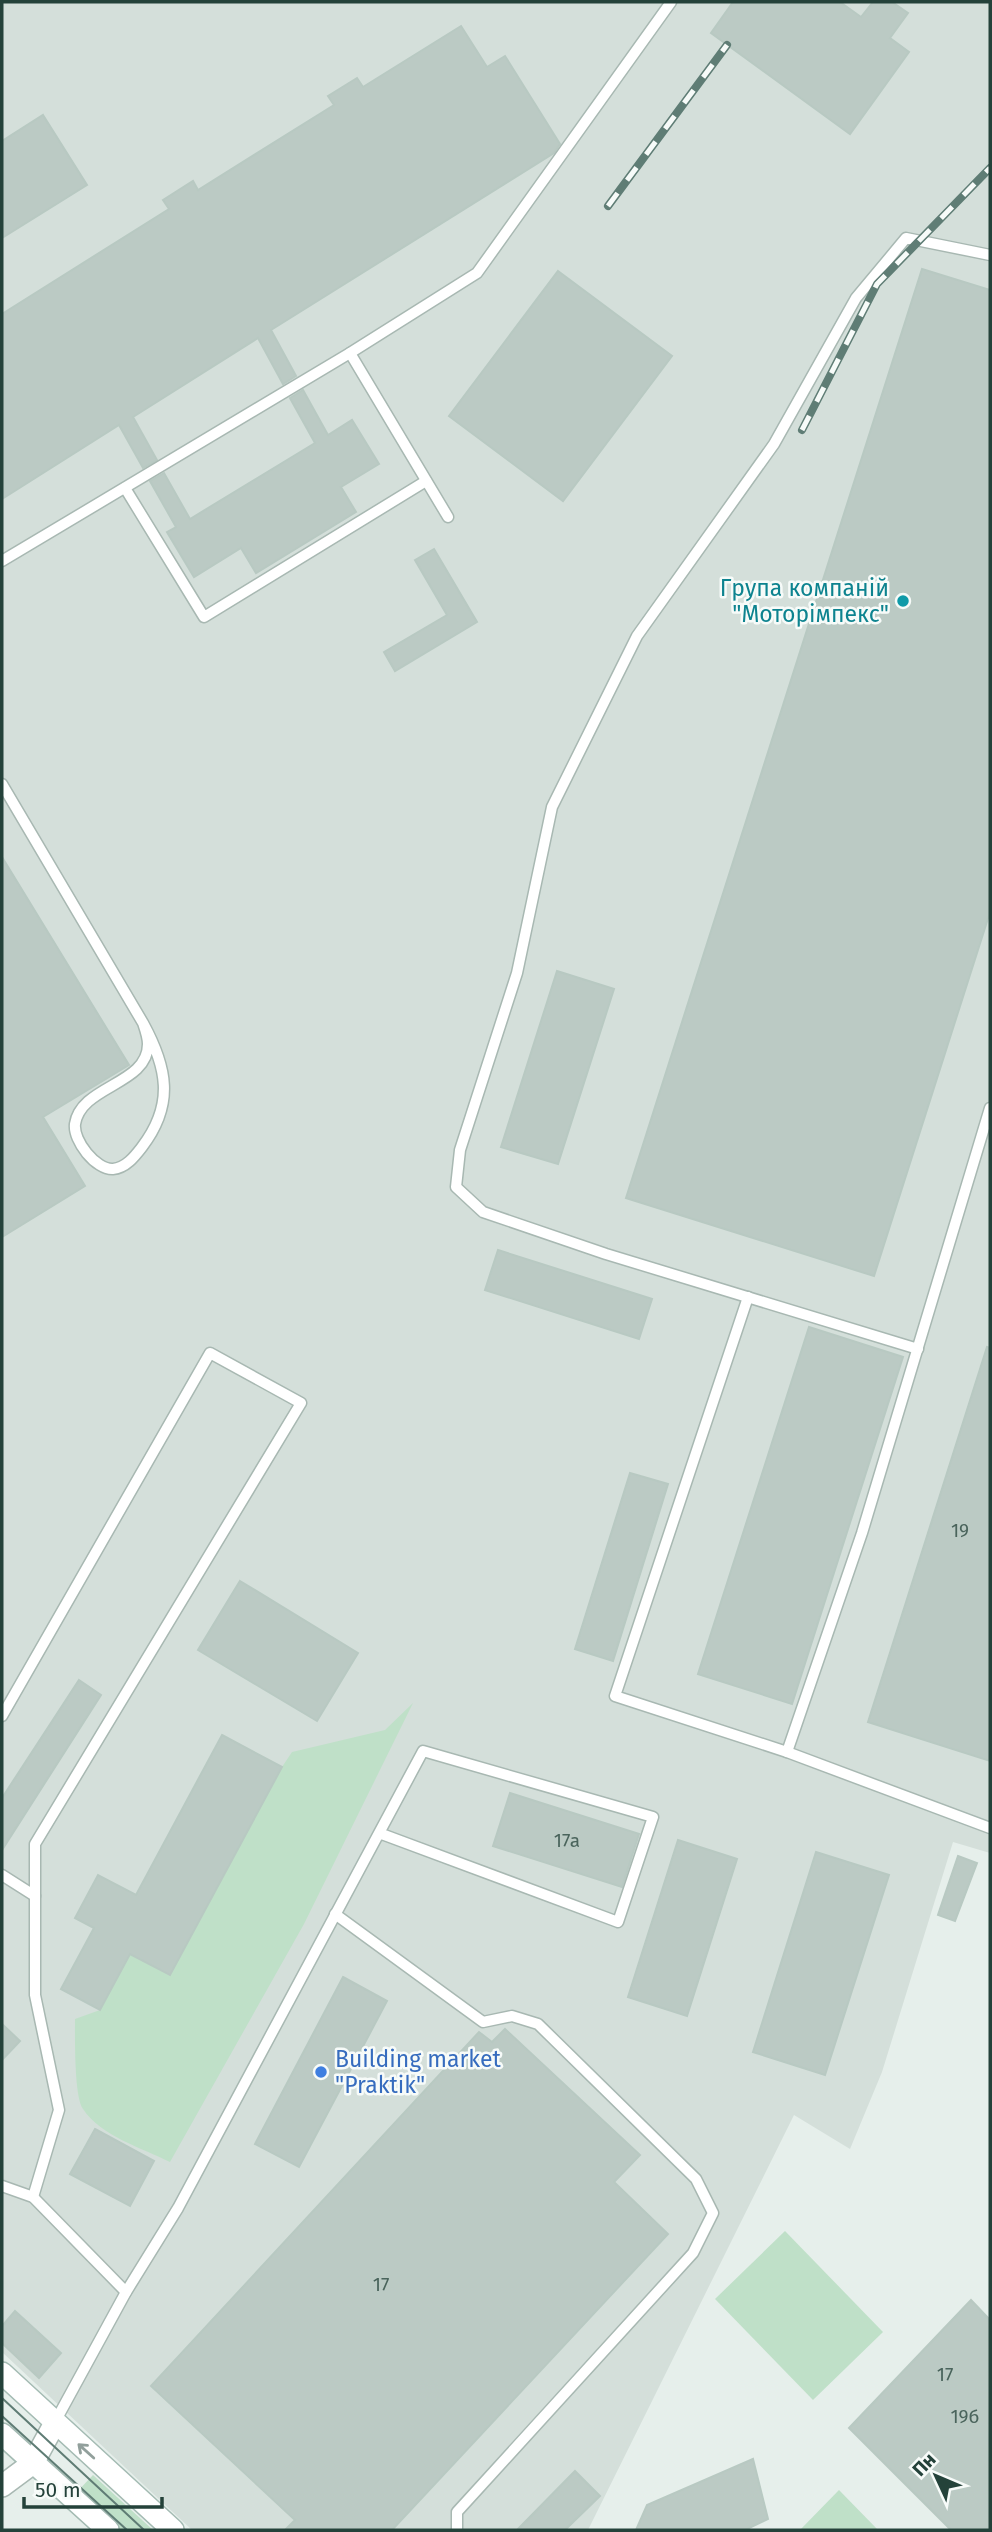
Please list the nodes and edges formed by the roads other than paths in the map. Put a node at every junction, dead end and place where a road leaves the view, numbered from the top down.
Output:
1 (671, 2) edge
2 (990, 255) edge
3 (350, 353) junction
4 (426, 481) junction
5 (125, 488) junction
6 (448, 517) dead end
7 (2, 561) edge
8 (2, 784) edge
9 (143, 1023) junction
10 (990, 1108) edge
11 (748, 1297) junction
12 (918, 1349) junction
13 (2, 1716) edge
14 (787, 1752) junction
15 (990, 1828) edge
16 (379, 1833) junction
17 (2, 1875) edge
18 (35, 1896) junction
19 (335, 1914) junction
20 (2, 2186) edge
21 (33, 2197) junction
22 (126, 2292) junction
23 (2, 2373) edge
24 (55, 2423) junction
25 (2, 2434) edge
26 (33, 2463) junction
27 (2, 2486) edge
28 (108, 2530) edge
29 (173, 2530) edge
30 (457, 2530) edge

1 - 3 lane
2 - 11 lane
3 - 4 lane
3 - 5 lane
4 - 5 lane
4 - 6 lane
5 - 7 lane
8 - 9 lane
9 - 9 lane
10 - 12 lane
11 - 12 lane
11 - 14 lane
12 - 14 lane
13 - 18 lane
14 - 15 lane
16 - 16 lane
16 - 19 lane
17 - 18 lane
18 - 21 lane
19 - 22 lane
19 - 30 lane
20 - 21 lane
21 - 22 lane
22 - 24 lane
23 - 24 main road
24 - 26 main road
29 -> 24 main road
25 - 26 main road
26 - 27 main road
26 - 28 main road

